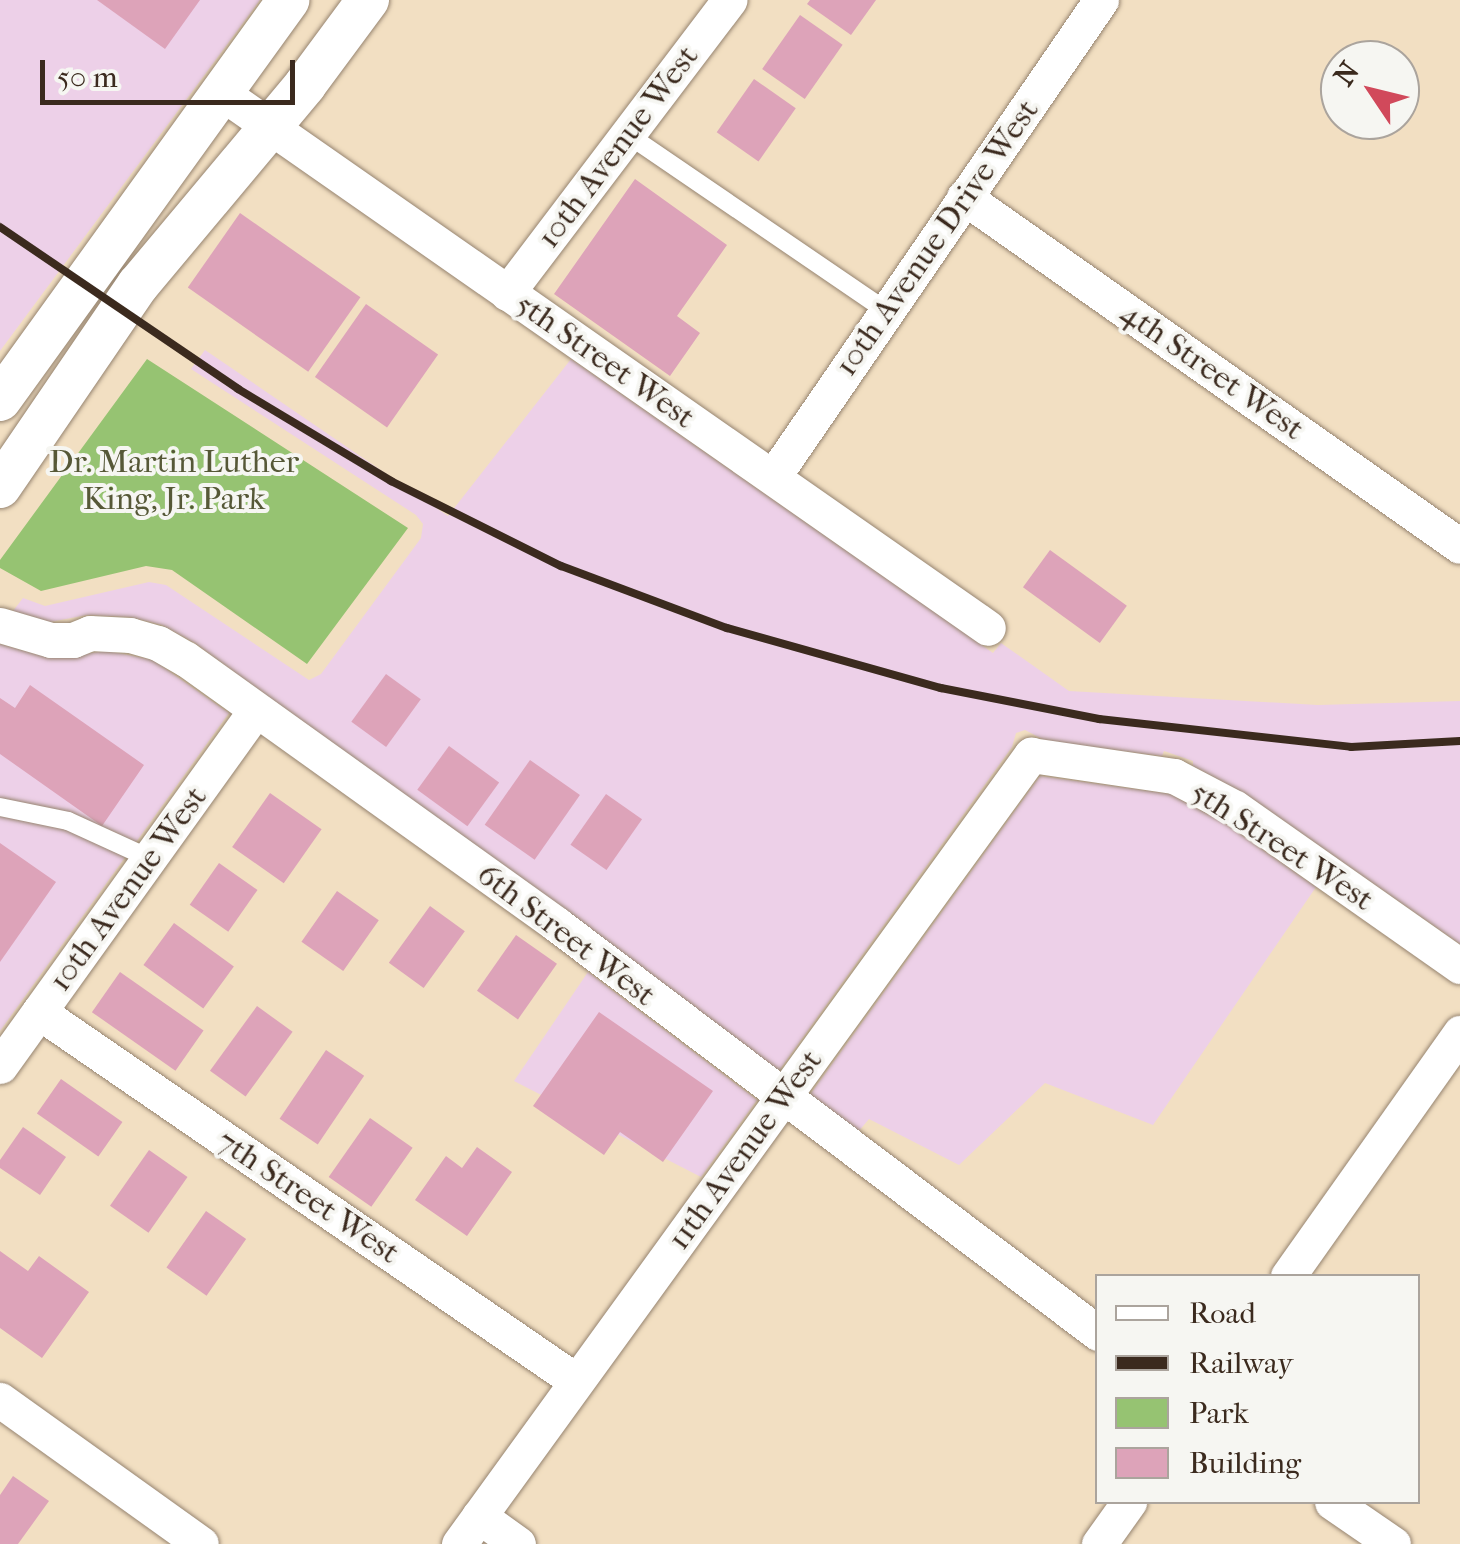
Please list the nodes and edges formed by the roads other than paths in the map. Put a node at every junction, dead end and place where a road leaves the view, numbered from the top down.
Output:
1 (289, 0) edge
2 (368, 0) edge
3 (730, 0) edge
4 (1102, 0) edge
5 (222, 93) junction
6 (270, 127) junction
7 (627, 134) junction
8 (964, 197) junction
9 (507, 293) junction
10 (886, 311) junction
11 (0, 400) edge
12 (773, 476) junction
13 (0, 487) edge
14 (1460, 546) edge
15 (0, 625) edge
16 (988, 628) dead end
17 (255, 711) junction
18 (1030, 755) joint
19 (0, 808) edge
20 (149, 858) junction
21 (1460, 966) edge
22 (39, 1012) junction
23 (1460, 1033) edge
24 (0, 1066) edge
25 (783, 1098) junction
26 (1289, 1274) edge
27 (1095, 1331) edge
28 (576, 1381) junction
29 (0, 1400) edge
30 (1128, 1504) edge
31 (1335, 1504) edge
32 (469, 1530) edge
33 (201, 1544) edge
34 (518, 1544) edge
35 (1099, 1544) edge
36 (1393, 1544) edge

1 - 5 street
2 - 6 street
3 - 7 street, 10th Avenue West
4 - 8 street, 10th Avenue Drive West
5 - 6 street, 5th Street West
5 - 11 street
6 - 9 street, 5th Street West
6 - 13 street
7 - 9 street, 10th Avenue West
7 - 10 lane
8 - 10 street, 10th Avenue Drive West
8 - 14 street, 4th Street West
9 - 12 street, 5th Street West
10 - 12 street, 10th Avenue Drive West
12 - 16 street, 5th Street West
15 - 17 street, 6th Street West
17 - 20 street, 10th Avenue West
17 - 25 street, 6th Street West
18 - 21 street, 5th Street West
18 - 25 street, 11th Avenue West
19 - 20 lane
20 - 22 street, 10th Avenue West
22 - 24 street, 10th Avenue West
22 - 28 street, 7th Street West
23 - 26 street
25 - 27 street, 6th Street West
25 - 28 street, 11th Avenue West
28 - 32 street, 11th Avenue West
29 - 33 street
30 - 35 street
31 - 36 street
32 - 34 street

